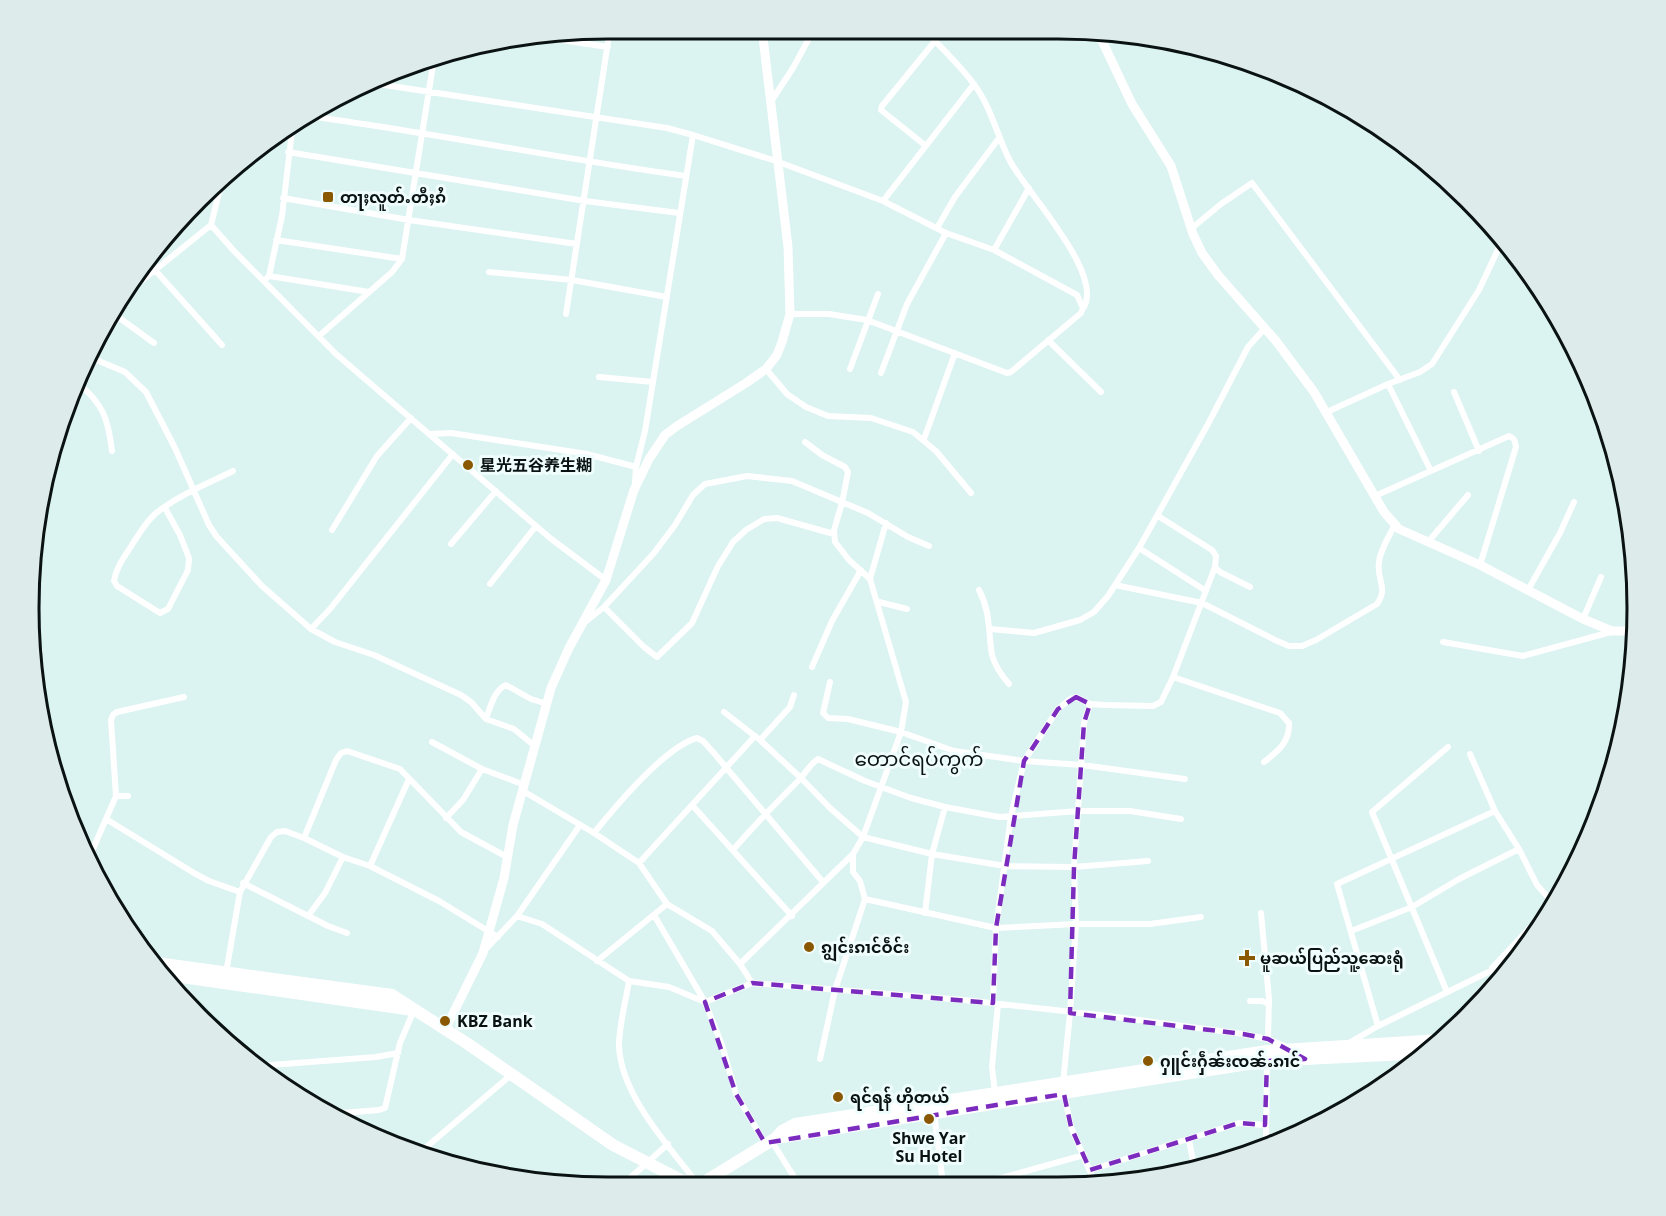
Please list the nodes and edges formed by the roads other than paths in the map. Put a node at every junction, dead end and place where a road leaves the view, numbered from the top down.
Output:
1 (609, 39) edge
2 (763, 39) edge
3 (809, 39) edge
4 (565, 41) edge
5 (935, 41) joint
6 (1102, 41) edge
7 (608, 47) junction
8 (433, 67) edge
9 (974, 84) junction
10 (384, 85) edge
11 (430, 92) junction
12 (771, 100) junction
13 (319, 118) edge
14 (597, 118) junction
15 (423, 133) junction
16 (693, 135) junction
17 (290, 136) edge
18 (999, 138) junction
19 (926, 146) junction
20 (288, 152) junction
21 (776, 161) junction
22 (590, 163) junction
23 (417, 172) junction
24 (686, 176) junction
25 (1029, 188) junction
26 (219, 194) edge
27 (283, 198) junction
28 (585, 201) junction
29 (883, 201) junction
30 (679, 213) junction
31 (408, 220) junction
32 (212, 225) junction
33 (937, 228) junction
34 (1192, 228) junction
35 (946, 233) junction
36 (276, 240) junction
37 (577, 244) junction
38 (1498, 249) edge
39 (994, 250) junction
40 (402, 259) junction
41 (155, 270) junction
42 (489, 272) dead end
43 (146, 278) edge
44 (266, 278) junction
45 (572, 280) junction
46 (369, 292) junction
47 (878, 294) dead end
48 (667, 297) junction
49 (1083, 308) junction
50 (566, 314) dead end
51 (790, 314) junction
52 (119, 317) edge
53 (867, 320) junction
54 (1264, 328) junction
55 (897, 331) junction
56 (319, 336) junction
57 (1048, 340) junction
58 (154, 343) dead end
59 (222, 345) dead end
60 (955, 353) junction
61 (96, 360) edge
62 (766, 369) junction
63 (850, 369) dead end
64 (881, 373) dead end
65 (599, 376) dead end
66 (1400, 380) junction
67 (653, 382) junction
68 (1388, 384) junction
69 (83, 387) edge
70 (1101, 392) dead end
71 (1454, 392) dead end
72 (1327, 412) junction
73 (411, 418) junction
74 (430, 434) junction
75 (924, 439) junction
76 (805, 442) dead end
77 (112, 451) dead end
78 (1479, 451) junction
79 (453, 454) junction
80 (636, 466) junction
81 (233, 471) dead end
82 (1431, 471) junction
83 (634, 489) junction
84 (195, 491) junction
85 (496, 491) junction
86 (971, 493) dead end
87 (1468, 495) dead end
88 (1375, 496) junction
89 (1574, 502) dead end
90 (842, 503) junction
91 (165, 508) junction
92 (1158, 516) junction
93 (886, 524) junction
94 (536, 526) junction
95 (1394, 526) junction
96 (332, 530) dead end
97 (834, 534) junction
98 (1428, 542) junction
99 (451, 544) dead end
100 (929, 546) dead end
101 (1139, 548) junction
102 (1480, 565) junction
103 (1215, 567) junction
104 (861, 570) junction
105 (1601, 577) dead end
106 (870, 579) junction
107 (606, 580) junction
108 (490, 584) dead end
109 (1115, 585) junction
110 (1250, 587) dead end
111 (979, 590) dead end
112 (1528, 590) junction
113 (1206, 591) junction
114 (879, 602) junction
115 (1202, 603) junction
116 (604, 607) junction
117 (907, 609) dead end
118 (1583, 619) junction
119 (581, 626) junction
120 (990, 628) junction
121 (310, 629) junction
122 (1612, 631) junction
123 (1626, 632) edge
124 (1443, 642) dead end
125 (812, 667) dead end
126 (1173, 677) junction
127 (830, 682) dead end
128 (1009, 684) dead end
129 (794, 695) dead end
130 (184, 697) dead end
131 (547, 704) junction
132 (1090, 704) junction
133 (724, 712) dead end
134 (486, 719) junction
135 (900, 732) junction
136 (758, 738) junction
137 (432, 742) dead end
138 (536, 747) junction
139 (1448, 747) dead end
140 (1470, 754) dead end
141 (1024, 761) junction
142 (1264, 762) dead end
143 (1082, 765) junction
144 (726, 768) junction
145 (482, 769) junction
146 (801, 778) junction
147 (409, 779) junction
148 (1185, 779) dead end
149 (881, 786) junction
150 (524, 788) junction
151 (116, 796) junction
152 (129, 796) dead end
153 (692, 805) junction
154 (945, 807) junction
155 (1079, 811) junction
156 (1495, 812) junction
157 (764, 814) junction
158 (1011, 816) junction
159 (446, 818) junction
160 (106, 819) junction
161 (1181, 819) dead end
162 (580, 825) junction
163 (594, 833) junction
164 (863, 837) junction
165 (304, 838) junction
166 (93, 849) edge
167 (1519, 849) junction
168 (733, 850) junction
169 (853, 854) junction
170 (932, 854) junction
171 (344, 857) junction
172 (507, 857) junction
173 (1392, 859) junction
174 (1148, 861) dead end
175 (639, 863) junction
176 (370, 866) junction
177 (1005, 866) junction
178 (1074, 867) junction
179 (823, 882) junction
180 (243, 883) junction
181 (240, 892) junction
182 (1548, 897) edge
183 (865, 899) junction
184 (667, 904) junction
185 (1412, 907) junction
186 (925, 913) junction
187 (1261, 913) dead end
188 (654, 915) junction
189 (308, 916) junction
190 (517, 916) junction
191 (792, 916) junction
192 (1201, 917) dead end
193 (1076, 924) junction
194 (996, 928) junction
195 (489, 930) junction
196 (1351, 931) junction
197 (347, 933) dead end
198 (498, 937) junction
199 (1520, 939) edge
200 (483, 953) junction
201 (597, 961) junction
202 (740, 964) junction
203 (166, 965) edge
204 (1499, 967) edge
205 (1488, 972) junction
206 (173, 975) edge
207 (225, 977) junction
208 (629, 981) junction
209 (752, 983) junction
210 (835, 990) junction
211 (1447, 992) junction
212 (1250, 1001) dead end
213 (705, 1002) junction
214 (996, 1003) junction
215 (1269, 1004) junction
216 (414, 1010) junction
217 (1070, 1012) junction
218 (1378, 1026) junction
219 (445, 1030) junction
220 (1268, 1039) junction
221 (1427, 1041) edge
222 (1342, 1046) junction
223 (398, 1053) junction
224 (1411, 1054) edge
225 (1300, 1055) junction
226 (1328, 1057) junction
227 (820, 1059) dead end
228 (1267, 1061) junction
229 (270, 1065) edge
230 (511, 1075) junction
231 (1063, 1089) junction
232 (995, 1093) junction
233 (934, 1109) junction
234 (346, 1113) edge
235 (1265, 1125) junction
236 (1266, 1138) edge
237 (770, 1140) junction
238 (1189, 1140) junction
239 (668, 1144) junction
240 (426, 1147) edge
241 (1084, 1155) junction
242 (1193, 1161) edge
243 (646, 1163) junction
244 (1090, 1170) junction
245 (1092, 1176) edge
246 (631, 1177) edge
247 (675, 1177) edge
248 (693, 1177) edge
249 (712, 1177) edge
250 (794, 1177) edge
251 (942, 1177) edge
252 (1007, 1177) edge

1 - 7 street
2 - 12 street
3 - 12 street
4 - 7 street
5 - 9 street
5 - 19 street
6 - 34 street
7 - 14 street
8 - 11 street
9 - 18 street
9 - 19 street
10 - 11 street
11 - 14 street
11 - 15 street
12 - 21 street
13 - 15 street
14 - 16 street
14 - 22 street
15 - 22 street
15 - 23 street
16 - 21 street
16 - 24 street
17 - 20 street
18 - 25 street
18 - 33 street
19 - 29 street
20 - 23 street
20 - 27 street
21 - 29 street
21 - 51 street
22 - 24 street
22 - 28 street
23 - 28 street
23 - 31 street
24 - 30 street
25 - 39 street
25 - 49 street
26 - 32 street
27 - 31 street
27 - 36 street
28 - 30 street
28 - 37 street
29 - 33 street
30 - 48 street
31 - 37 street
31 - 40 street
32 - 41 street
32 - 44 street
33 - 35 street
34 - 54 street
34 - 66 street
35 - 39 street
35 - 55 street
36 - 40 street
36 - 44 street
37 - 45 street
38 - 66 street
39 - 49 street
40 - 46 street
41 - 43 street
41 - 59 street
42 - 45 street
44 - 46 street
44 - 56 street
45 - 48 street
45 - 50 street
46 - 56 street
47 - 53 street
48 - 67 street
49 - 57 street
51 - 53 street
51 - 62 street
52 - 58 street
53 - 55 street
53 - 63 street
54 - 72 street
54 - 92 street
55 - 60 street
55 - 64 street
56 - 73 street
57 - 60 street
57 - 70 street
60 - 75 street
61 - 84 street
62 - 75 street
62 - 83 street
65 - 67 street
66 - 68 street
67 - 80 street
68 - 72 street
68 - 82 street
69 - 77 street
71 - 78 street
72 - 88 street
73 - 74 street
73 - 96 street
74 - 79 street
74 - 80 street
75 - 86 street
76 - 90 street
78 - 82 street
78 - 102 street
79 - 85 street
79 - 121 street
80 - 83 street
81 - 84 street
82 - 88 street
83 - 107 street
84 - 91 street
84 - 121 street
85 - 94 street
85 - 99 street
87 - 98 street
88 - 95 street
89 - 112 street
90 - 93 street
90 - 97 street
90 - 116 street
91 - 91 street
92 - 101 street
92 - 103 street
93 - 100 street
93 - 106 street
94 - 107 street
94 - 108 street
95 - 98 street
95 - 115 street
97 - 104 street
97 - 116 street
98 - 102 street
101 - 109 street
101 - 113 street
102 - 112 street
103 - 110 street
103 - 113 street
104 - 106 street
104 - 125 street
105 - 118 street
106 - 114 street
107 - 119 street
109 - 115 street
109 - 120 street
111 - 120 street
112 - 118 street
113 - 115 street
114 - 117 street
114 - 135 street
115 - 126 street
116 - 119 street
118 - 122 street
119 - 131 street
120 - 128 street
121 - 134 street
122 - 123 street
122 - 124 street
126 - 132 street
126 - 142 street
127 - 135 street
129 - 136 street
130 - 151 street
131 - 134 street
131 - 138 street
132 - 141 street
132 - 143 street
133 - 136 street
134 - 138 street
135 - 141 street
135 - 149 street
136 - 144 street
136 - 146 street
137 - 145 street
138 - 150 street
139 - 173 street
140 - 156 street
141 - 143 street
141 - 158 street
143 - 148 street
143 - 155 street
144 - 153 street
144 - 157 street
144 - 163 street
145 - 150 street
145 - 159 street
146 - 149 street
146 - 157 street
146 - 164 street
147 - 159 street
147 - 165 street
147 - 176 street
149 - 154 street
149 - 164 street
150 - 162 street
150 - 172 street
151 - 152 street
151 - 160 street
153 - 168 street
153 - 175 street
154 - 158 street
154 - 170 street
155 - 158 street
155 - 161 street
155 - 178 street
156 - 167 street
156 - 173 street
157 - 168 street
157 - 179 street
158 - 177 street
159 - 172 street
160 - 166 street
160 - 181 street
162 - 163 street
162 - 190 street
163 - 175 street
164 - 169 street
164 - 170 street
165 - 171 street
165 - 180 street
167 - 182 street
167 - 185 street
168 - 191 street
169 - 179 street
169 - 183 street
170 - 177 street
170 - 186 street
171 - 176 street
171 - 189 street
172 - 195 street
173 - 185 street
173 - 196 street
174 - 178 street
175 - 184 street
176 - 195 street
177 - 178 street
177 - 194 street
178 - 193 street
179 - 191 street
180 - 181 street
180 - 189 street
181 - 207 street
183 - 186 street
183 - 210 street
184 - 188 street
184 - 202 street
185 - 196 street
185 - 211 street
186 - 194 street
187 - 215 street
188 - 201 street
188 - 213 street
189 - 197 street
190 - 198 street
190 - 201 street
191 - 202 street
192 - 193 street
193 - 194 street
193 - 217 street
194 - 214 street
195 - 198 street
195 - 200 street
196 - 218 street
198 - 200 street
199 - 205 street
200 - 219 street
201 - 208 street
202 - 209 street
203 - 207 highway
204 - 205 street
205 - 211 street
206 - 207 highway
207 - 216 highway
208 - 213 street
208 - 239 street
209 - 210 street
209 - 213 street
210 - 214 street
210 - 227 street
211 - 218 street
212 - 215 street
213 - 237 street
214 - 217 street
214 - 232 street
215 - 220 street
216 - 219 highway
216 - 223 street
217 - 220 street
217 - 231 street
218 - 222 street
219 - 230 highway
220 - 225 street
221 - 222 highway
222 - 225 highway
222 - 226 street
223 - 229 street
223 - 234 street
224 - 226 highway
225 - 226 highway
225 - 228 highway
225 - 231 highway
228 - 231 highway
228 - 235 street
230 - 240 street
230 - 243 highway
231 - 232 highway
231 - 233 highway
231 - 241 street
232 - 233 highway
233 - 237 highway
233 - 251 street
235 - 236 street
235 - 238 street
237 - 249 highway
237 - 250 street
238 - 242 street
238 - 244 street
239 - 243 street
239 - 248 street
241 - 244 street
241 - 252 street
243 - 246 street
243 - 247 highway
244 - 245 street

